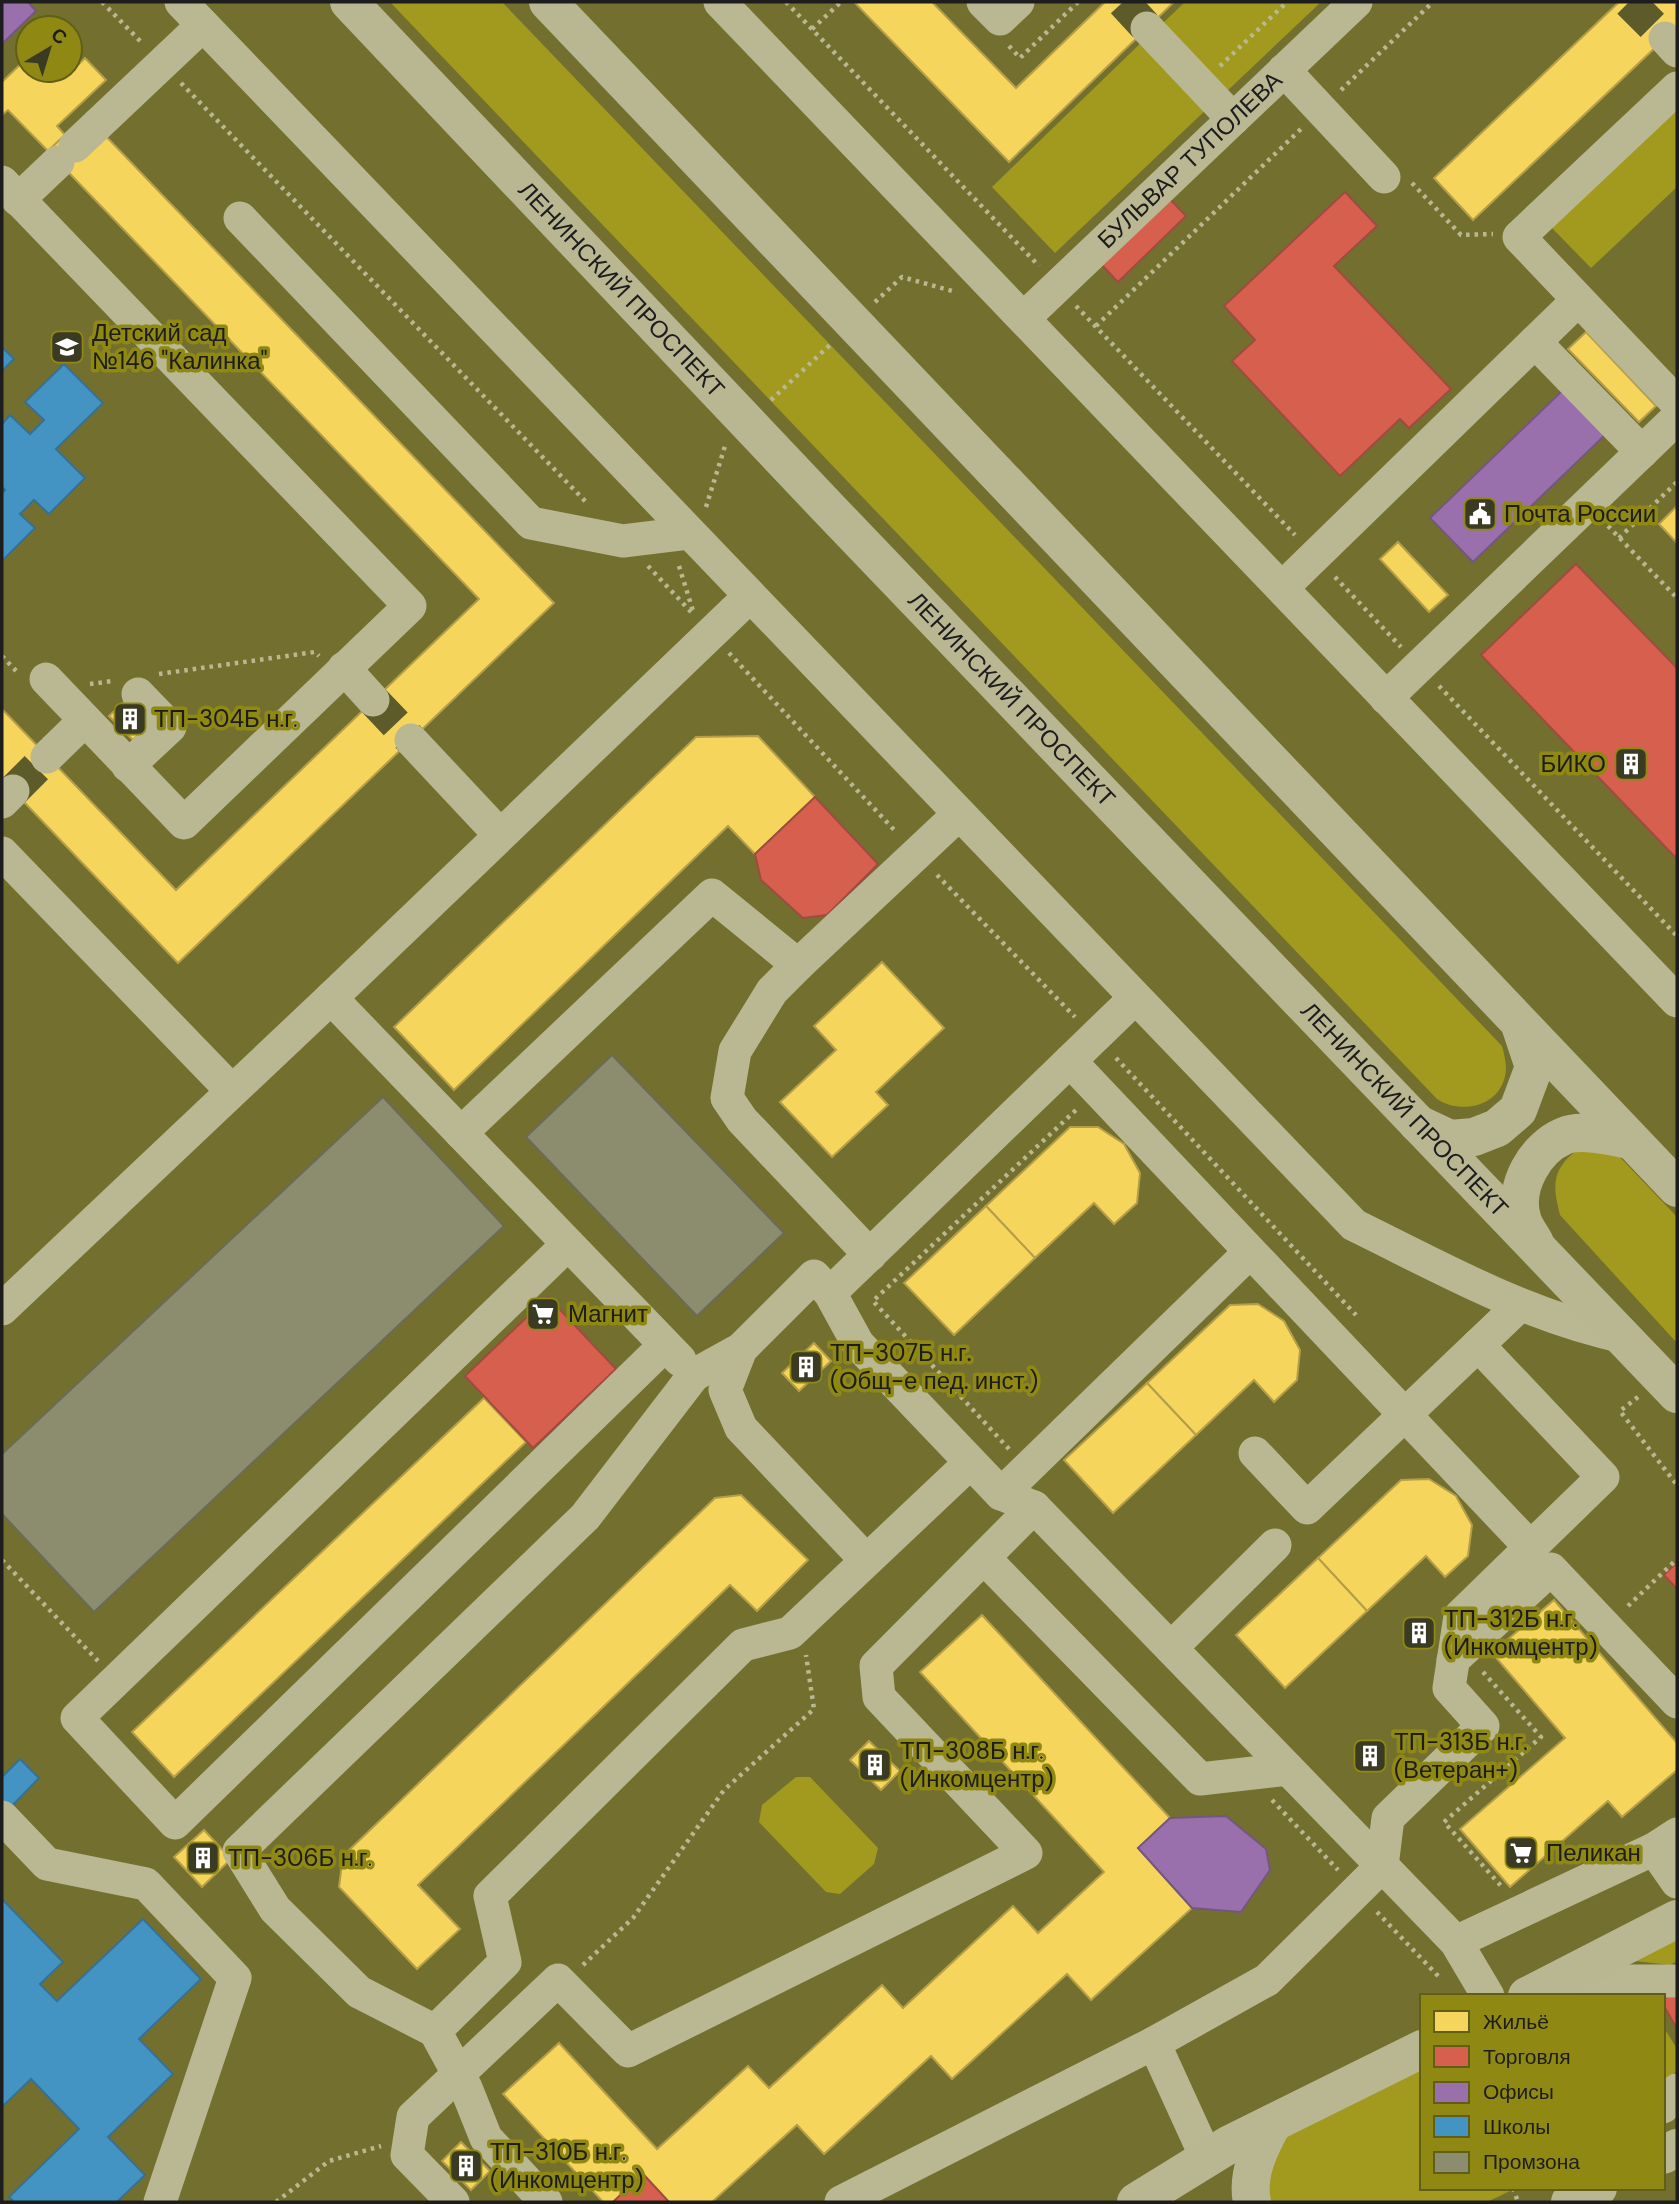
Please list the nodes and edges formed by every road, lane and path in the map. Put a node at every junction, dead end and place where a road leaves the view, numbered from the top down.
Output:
1 (102, 2) edge
2 (349, 2) edge
3 (548, 2) edge
4 (720, 2) edge
5 (786, 2) edge
6 (841, 2) edge
7 (983, 2) edge
8 (1018, 2) edge
9 (1287, 2) edge
10 (1356, 2) edge
11 (1433, 2) edge
12 (192, 13) edge
13 (1147, 28) tunnel mouth
14 (812, 29) junction
15 (162, 64) junction
16 (1217, 69) dead end
17 (1284, 70) junction
18 (1677, 88) edge
19 (1321, 110) junction
20 (1233, 119) junction
21 (1395, 177) joint
22 (10, 191) edge
23 (240, 218) dead end
24 (1496, 234) dead end
25 (1057, 286) junction
26 (964, 294) dead end
27 (1578, 300) junction
28 (1024, 318) junction
29 (854, 322) junction
30 (1096, 326) junction
31 (1535, 342) junction
32 (1677, 403) edge
33 (1677, 418) edge
34 (749, 421) junction
35 (1642, 452) junction
36 (1677, 482) edge
37 (1588, 505) junction
38 (691, 537) junction
39 (1619, 538) junction
40 (623, 541) junction
41 (1315, 556) junction
42 (1282, 588) junction
43 (749, 597) junction
44 (1677, 598) edge
45 (711, 633) junction
46 (1420, 666) junction
47 (340, 671) junction
48 (138, 683) junction
49 (51, 684) joint
50 (1385, 698) junction
51 (373, 700) tunnel mouth
52 (85, 720) junction
53 (411, 740) tunnel mouth
54 (47, 757) tunnel mouth
55 (128, 766) junction
56 (959, 814) junction
57 (500, 835) junction
58 (2, 853) edge
59 (916, 853) junction
60 (1677, 936) edge
61 (798, 965) junction
62 (331, 998) junction
63 (1135, 998) junction
64 (1677, 1001) edge
65 (1521, 1027) junction
66 (1095, 1037) junction
67 (1070, 1061) junction
68 (1123, 1066) junction
69 (1098, 1089) junction
70 (231, 1090) junction
71 (1416, 1123) junction
72 (461, 1133) junction
73 (1630, 1140) junction
74 (1677, 1188) edge
75 (567, 1245) junction
76 (1537, 1247) junction
77 (1250, 1252) junction
78 (870, 1255) junction
79 (831, 1293) junction
80 (1519, 1306) junction
81 (2, 1309) edge
82 (1361, 1321) dead end
83 (1624, 1337) junction
84 (665, 1345) junction
85 (1478, 1345) junction
86 (741, 1349) junction
87 (694, 1375) junction
88 (1669, 1385) edge
89 (1405, 1415) junction
90 (1255, 1452) dead end
91 (970, 1463) junction
92 (1028, 1468) junction
93 (1677, 1485) edge
94 (1001, 1494) junction
95 (1034, 1507) junction
96 (1275, 1545) dead end
97 (1531, 1548) junction
98 (985, 1558) junction
99 (865, 1559) junction
100 (1677, 1559) edge
101 (2, 1560) edge
102 (1620, 1597) dead end
103 (1628, 1606) junction
104 (1636, 1615) dead end
105 (790, 1633) junction
106 (1171, 1648) junction
107 (1453, 1660) junction
108 (116, 1681) junction
109 (1677, 1702) edge
110 (1288, 1769) junction
111 (2, 1817) edge
112 (1666, 1842) edge
113 (1372, 1855) junction
114 (1342, 1874) dead end
115 (1677, 1881) edge
116 (1677, 1919) edge
117 (1456, 1942) junction
118 (558, 1980) junction
119 (1673, 1981) dead end
120 (1543, 1988) edge
121 (1487, 1994) edge
122 (435, 2031) junction
123 (1154, 2043) junction
124 (1420, 2050) edge
125 (458, 2076) junction
126 (1677, 2090) edge
127 (1665, 2105) edge
128 (1273, 2123) junction
129 (410, 2137) junction
130 (1206, 2157) junction
131 (1593, 2190) edge
132 (1146, 2201) edge
133 (160, 2202) edge
134 (275, 2202) edge
135 (453, 2202) edge
136 (546, 2202) edge
137 (841, 2202) edge
138 (1252, 2202) edge
139 (1570, 2202) edge

1 - 15 path
2 - 34 main road, ЛЕНИНСКИЙ ПРОСПЕКТ
3 - 29 main road
4 - 28 street
5 - 14 path
6 - 14 path
7 - 8 street
9 - 16 path
10 - 17 street, БУЛЬВАР ТУПОЛЕВА
11 - 19 path
12 - 15 street
12 - 38 street
13 - 20 street
14 - 25 path
15 - 22 street
15 - 40 path
17 - 19 street
17 - 20 street, БУЛЬВАР ТУПОЛЕВА
18 - 27 street
19 - 21 street
19 - 30 path
20 - 25 street, БУЛЬВАР ТУПОЛЕВА
21 - 24 path
22 - 47 street
23 - 40 street
25 - 28 street, БУЛЬВАР ТУПОЛЕВА
25 - 30 path
26 - 29 path
27 - 31 street
27 - 32 street
28 - 42 street
29 - 34 path
29 - 65 main road
30 - 41 path
31 - 35 street
31 - 41 street
33 - 35 street
34 - 38 path
34 - 71 main road, ЛЕНИНСКИЙ ПРОСПЕКТ
35 - 37 street
36 - 39 path
37 - 39 path
37 - 46 street
38 - 40 street
38 - 40 path
38 - 43 street
39 - 44 path
41 - 42 street
41 - 46 path
42 - 50 street
43 - 45 street
43 - 56 street
45 - 57 street
45 - 59 path
46 - 50 street
46 - 60 path
47 - 48 path
47 - 51 street
47 - 55 street
48 - 49 path
48 - 55 street
49 - 52 street
50 - 64 street
52 - 54 street
52 - 55 street
53 - 57 street
56 - 59 street
56 - 63 street
57 - 62 street
58 - 70 street
59 - 61 street
59 - 66 path
61 - 72 street
61 - 78 street
62 - 70 street
62 - 72 street
63 - 66 street
63 - 80 street
65 - 71 main road
65 - 73 main road
66 - 67 street
66 - 68 path
67 - 69 street
67 - 78 street
68 - 69 path
68 - 82 path
69 - 77 street
69 - 92 path
70 - 81 street
71 - 76 main road, ЛЕНИНСКИЙ ПРОСПЕКТ
72 - 75 street
73 - 74 main road
73 - 76 main road
75 - 84 street
75 - 108 street
76 - 83 main road, ЛЕНИНСКИЙ ПРОСПЕКТ
77 - 89 street
77 - 92 street
78 - 79 street
79 - 86 street
79 - 91 street
80 - 83 street
80 - 85 street
83 - 88 main road, ЛЕНИНСКИЙ ПРОСПЕКТ
84 - 87 street
84 - 108 street
85 - 89 street
85 - 97 street
86 - 87 street
86 - 99 street
87 - 122 street
88 - 93 path
89 - 90 street
89 - 97 street
91 - 94 street
91 - 99 street
92 - 94 street
94 - 95 street
95 - 98 street
95 - 106 street
96 - 106 street
97 - 107 street
98 - 110 street
98 - 118 street
99 - 105 street
100 - 103 path
101 - 108 path
102 - 103 path
103 - 104 path
105 - 118 path
105 - 122 street
106 - 110 street
107 - 109 street
107 - 113 street
110 - 113 street
111 - 133 street
112 - 115 street
112 - 117 street
113 - 114 path
113 - 117 street
113 - 123 street
116 - 120 main road
117 - 121 street
118 - 125 street
119 - 120 street
122 - 125 street
123 - 130 street
123 - 137 street
124 - 128 main road
125 - 129 street
125 - 136 street
126 - 127 street
128 - 130 main road
128 - 138 main road
129 - 134 path
129 - 135 street
130 - 132 main road
131 - 139 main road

